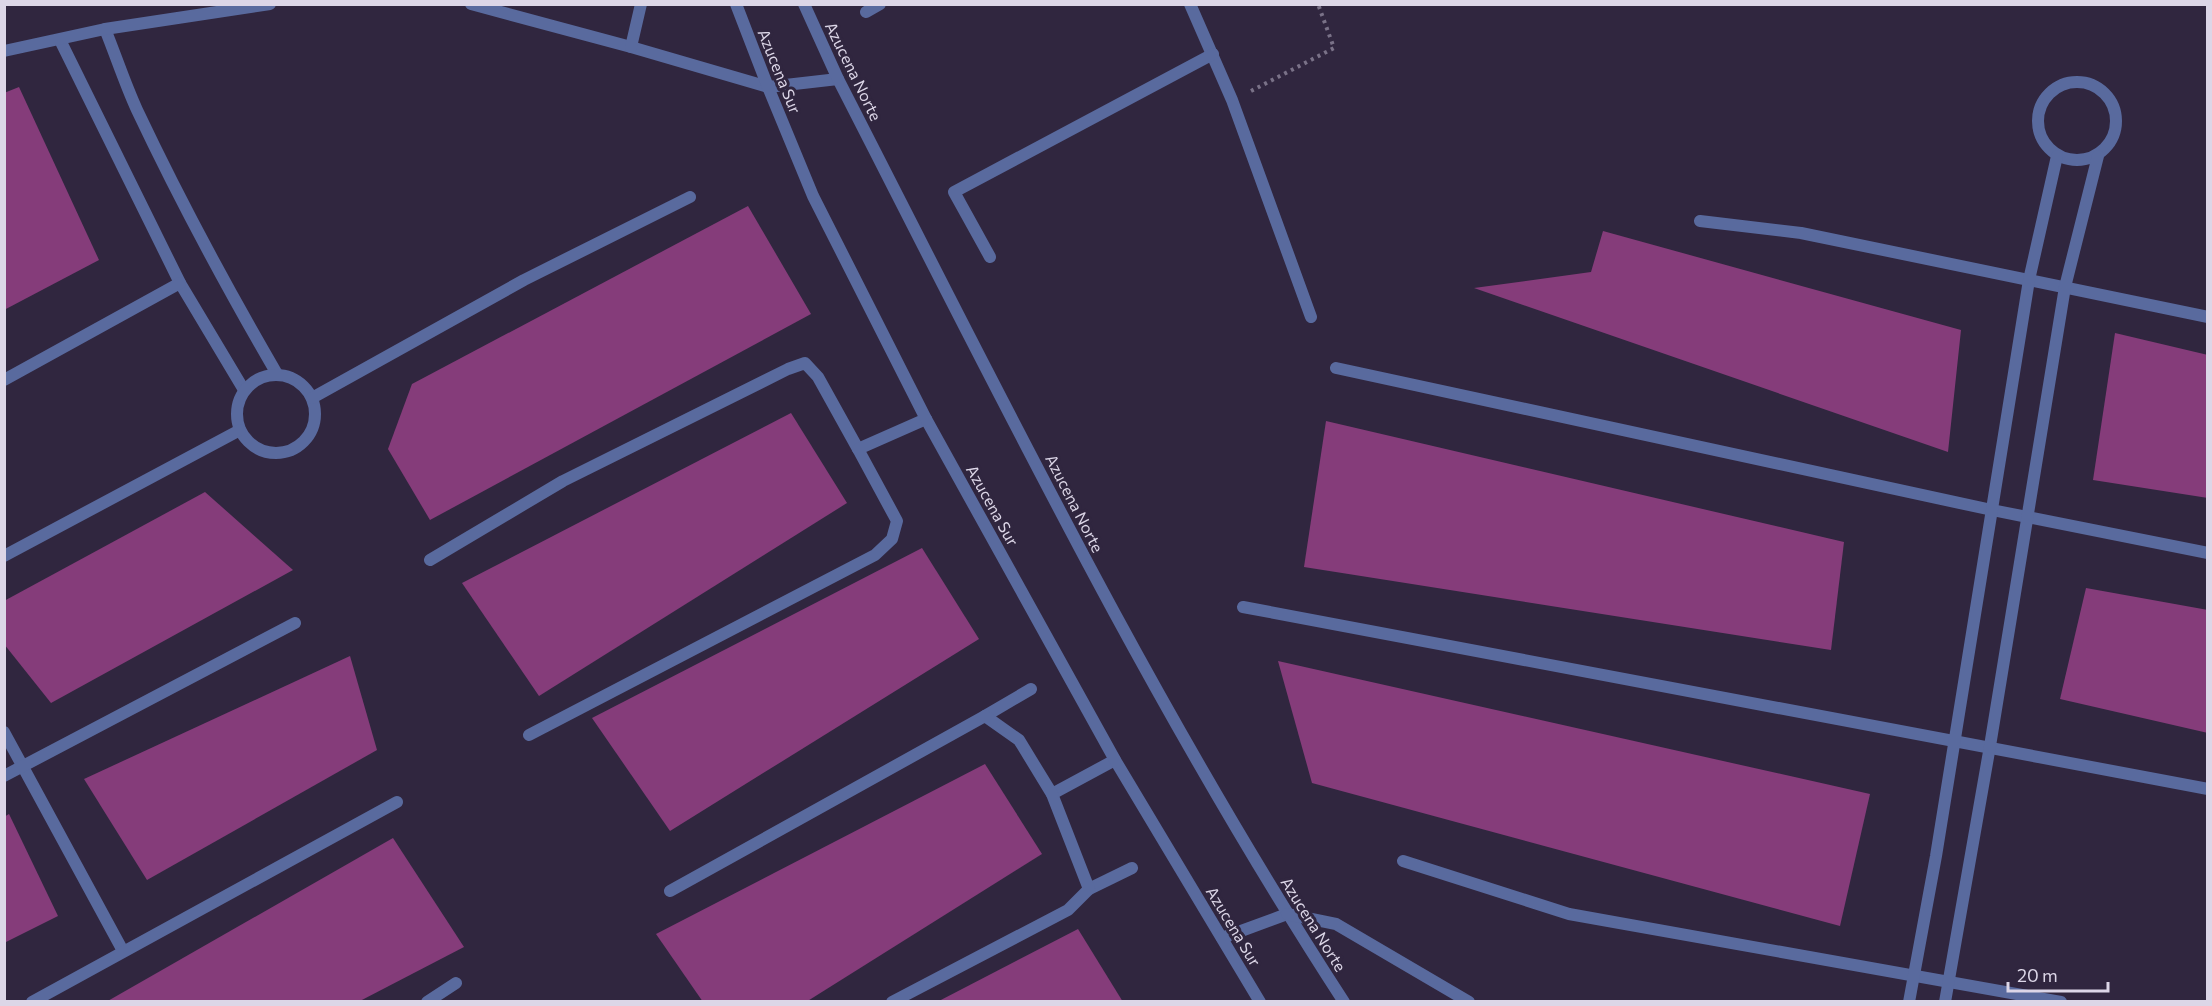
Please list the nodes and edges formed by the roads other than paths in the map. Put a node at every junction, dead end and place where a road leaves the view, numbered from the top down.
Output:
1 (270, 4) edge
2 (471, 4) edge
3 (641, 4) edge
4 (736, 4) edge
5 (804, 4) edge
6 (880, 4) edge
7 (1190, 4) edge
8 (866, 12) dead end
9 (105, 29) junction
10 (60, 40) junction
11 (631, 46) junction
12 (4, 51) edge
13 (1213, 54) junction
14 (838, 79) junction
15 (768, 87) junction
16 (2057, 156) junction
17 (2097, 156) junction
18 (690, 197) dead end
19 (1700, 221) dead end
20 (990, 257) dead end
21 (2029, 280) junction
22 (180, 283) junction
23 (2065, 288) junction
24 (2208, 316) edge
25 (1311, 317) dead end
26 (1336, 368) dead end
27 (277, 374) junction
28 (4, 380) edge
29 (244, 390) junction
30 (312, 398) junction
31 (926, 419) junction
32 (240, 430) junction
33 (858, 449) junction
34 (1992, 510) junction
35 (2028, 516) junction
36 (2208, 553) edge
37 (4, 556) edge
38 (430, 560) dead end
39 (1243, 607) dead end
40 (295, 623) dead end
41 (1031, 689) dead end
42 (985, 716) junction
43 (4, 732) edge
44 (529, 735) dead end
45 (1956, 740) junction
46 (1990, 746) junction
47 (1115, 760) junction
48 (23, 766) junction
49 (4, 776) edge
50 (2208, 789) edge
51 (1052, 794) junction
52 (397, 802) dead end
53 (1403, 861) dead end
54 (1132, 867) dead end
55 (1089, 889) junction
56 (669, 891) dead end
57 (1287, 914) junction
58 (1222, 938) junction
59 (123, 951) junction
60 (1914, 974) junction
61 (1949, 981) junction
62 (456, 983) dead end
63 (32, 1002) edge
64 (427, 1002) edge
65 (892, 1002) edge
66 (1260, 1002) edge
67 (1344, 1002) edge
68 (1469, 1002) edge
69 (1909, 1002) edge
70 (1945, 1002) edge
71 (2061, 1002) edge

1 - 9 street
2 - 11 street
3 - 11 street
4 - 15 street, Azucena Sur
5 - 14 street, Azucena Norte
6 - 8 street
7 - 13 street
9 - 10 street
9 - 27 street
10 - 12 street
10 - 22 street
11 - 15 street
13 - 20 street
13 - 25 street
14 - 15 street
14 - 57 street, Azucena Norte
15 - 31 street, Azucena Sur
16 - 17 street
16 - 17 street
16 - 21 street
17 - 23 street
18 - 30 street
19 - 21 street
21 - 23 street
21 - 34 street
22 - 28 street
22 - 29 street
23 - 24 street
23 - 35 street
26 - 34 street
27 - 29 street
27 - 30 street
29 - 32 street
30 - 32 street
31 - 33 street
31 - 47 street, Azucena Sur
32 - 37 street
33 - 38 street
33 - 44 street
34 - 35 street
34 - 45 street
35 - 36 street
35 - 46 street
39 - 45 street
40 - 48 street
41 - 42 street
42 - 51 street
42 - 56 street
43 - 48 street
45 - 46 street
45 - 60 street
46 - 50 street
46 - 61 street
47 - 51 street
47 - 58 street, Azucena Sur
48 - 49 street
48 - 59 street
51 - 55 street
52 - 59 street
53 - 60 street
54 - 55 street
55 - 65 street
57 - 58 street
57 - 67 street, Azucena Norte
57 - 68 street
58 - 66 street, Azucena Sur
59 - 63 street
60 - 61 street
60 - 69 street
61 - 70 street
61 - 71 street
62 - 64 street

